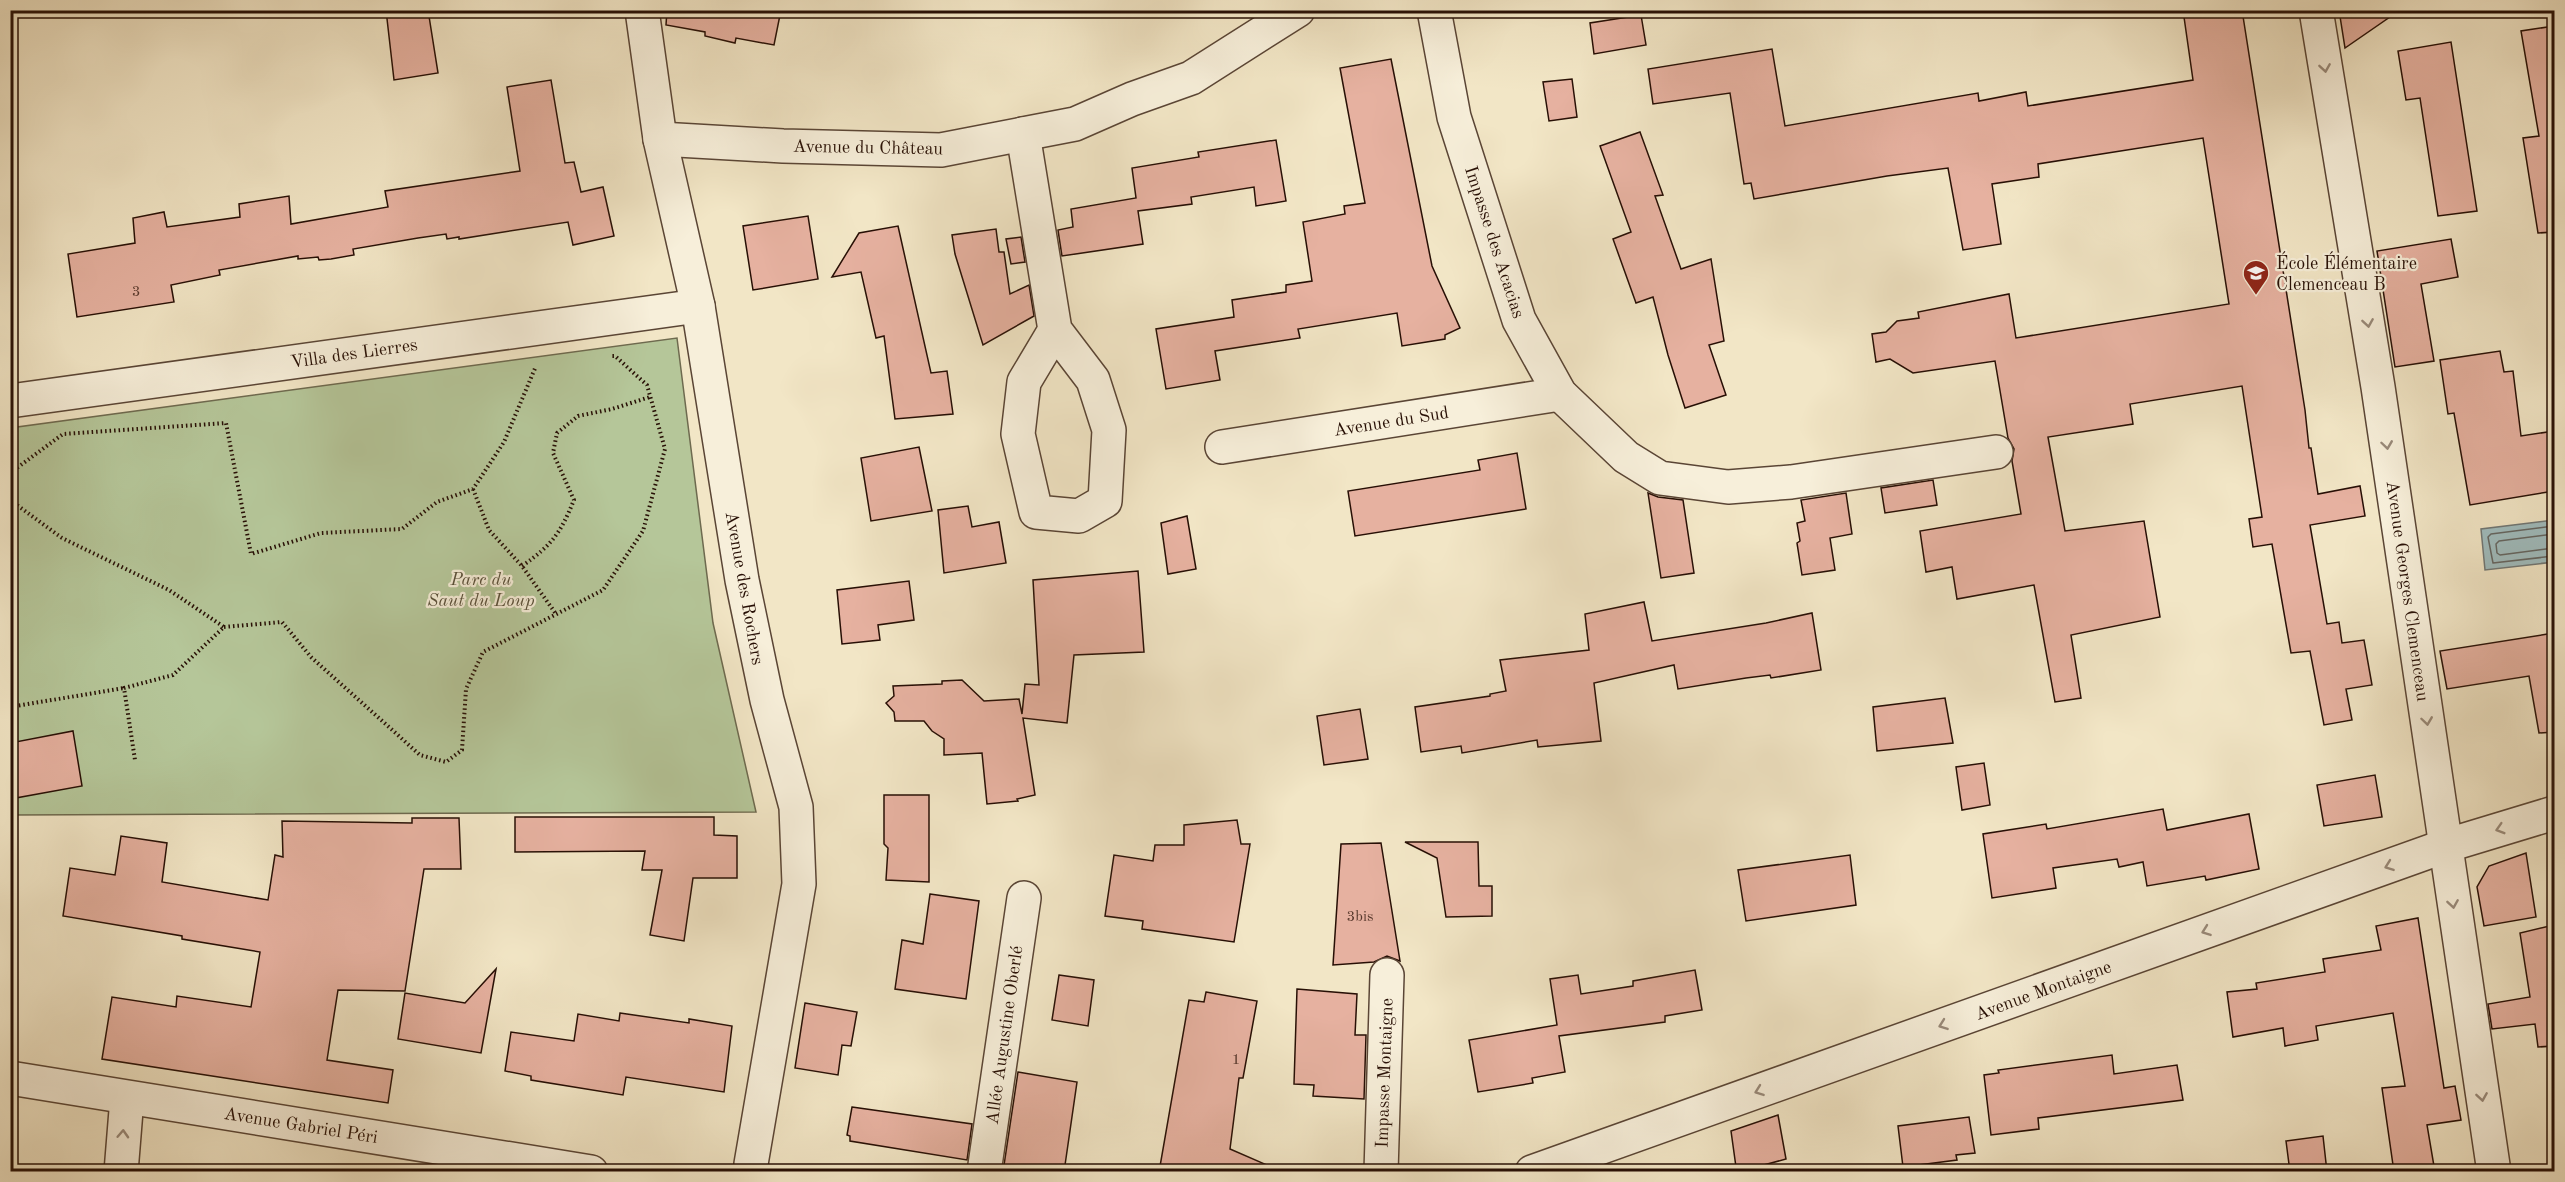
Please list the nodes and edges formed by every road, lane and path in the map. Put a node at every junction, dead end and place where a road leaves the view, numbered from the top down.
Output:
1 (642, 10) edge
2 (1298, 10) edge
3 (1434, 10) edge
4 (2316, 10) edge
5 (1023, 134) junction
6 (660, 139) junction
7 (698, 306) junction
8 (1055, 330) junction
9 (603, 357) dead end
10 (546, 365) dead end
11 (1560, 394) junction
12 (650, 397) junction
13 (10, 401) edge
14 (1222, 447) dead end
15 (1996, 452) dead end
16 (10, 473) edge
17 (473, 489) junction
18 (10, 500) edge
19 (522, 566) junction
20 (556, 614) junction
21 (224, 627) junction
22 (124, 688) junction
23 (10, 707) edge
24 (135, 760) dead end
25 (2554, 813) edge
26 (2445, 846) junction
27 (1024, 898) dead end
28 (1387, 975) dead end
29 (10, 1078) edge
30 (127, 1098) junction
31 (751, 1164) dead end
32 (121, 1172) edge
33 (591, 1172) edge
34 (984, 1172) edge
35 (1381, 1172) edge
36 (1532, 1172) edge
37 (2494, 1172) edge

1 - 6 street, Avenue des Rochers
2 - 5 street, Avenue du Château
3 - 11 street, Impasse des Acacias
4 -> 26 street, Avenue Georges Clemenceau
5 - 6 street, Avenue du Château
5 - 8 street
6 - 7 street, Avenue des Rochers
7 - 13 street, Villa des Lierres
7 - 31 street, Avenue des Rochers
8 - 8 street
9 - 12 path
10 - 17 path
11 - 14 street, Avenue du Sud
11 - 15 street, Impasse des Acacias
12 - 19 path
12 - 20 path
16 - 17 path
17 - 19 path
18 - 21 path
19 - 20 path
20 - 21 path
21 - 22 path
22 - 23 path
22 - 24 path
25 -> 26 street, Avenue Montaigne
26 -> 36 street, Avenue Montaigne
26 -> 37 street, Avenue Georges Clemenceau
27 - 34 street, Allée Augustine Oberlé
28 - 35 street, Impasse Montaigne
29 - 30 street, Avenue Gabriel Péri
32 -> 30 street
30 - 33 street, Avenue Gabriel Péri

